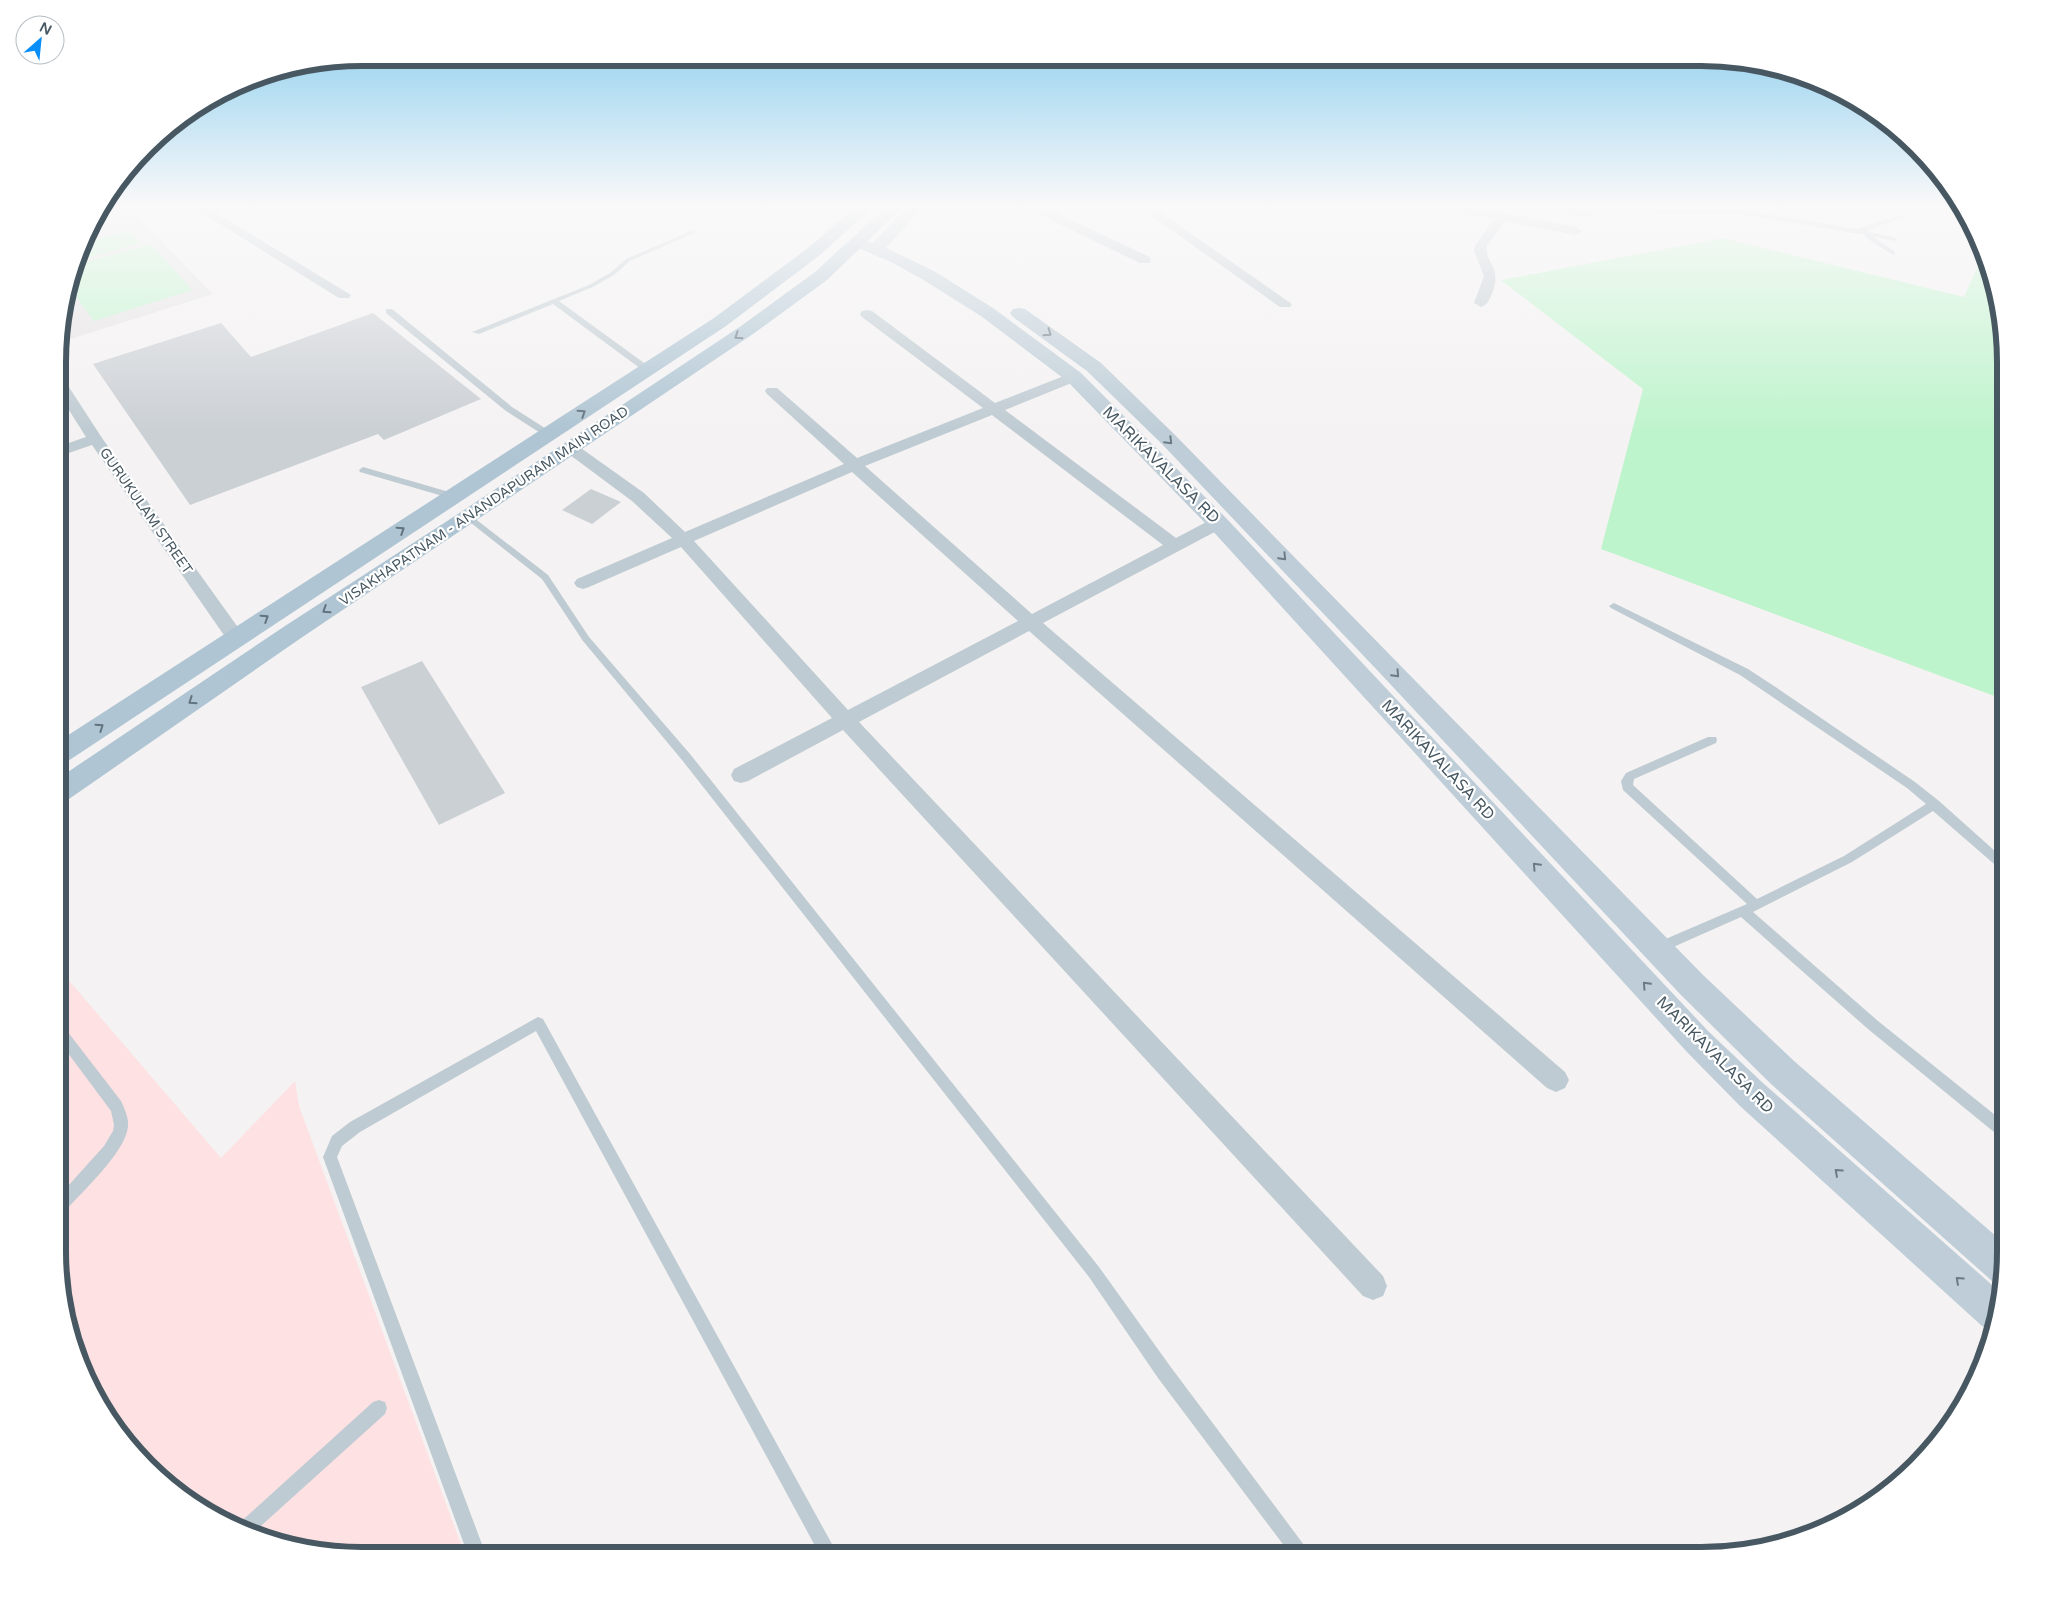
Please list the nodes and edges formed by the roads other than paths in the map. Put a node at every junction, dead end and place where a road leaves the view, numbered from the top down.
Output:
1 (320, 280) edge
2 (601, 280) edge
3 (778, 280) edge
4 (815, 280) edge
5 (937, 280) edge
6 (969, 280) edge
7 (1251, 280) edge
8 (1491, 280) edge
9 (344, 295) dead end
10 (554, 301) junction
11 (1481, 303) dead end
12 (1285, 304) dead end
13 (388, 311) dead end
14 (867, 314) dead end
15 (476, 332) dead end
16 (648, 370) junction
17 (1074, 376) junction
18 (772, 391) dead end
19 (66, 398) edge
20 (995, 408) junction
21 (548, 434) junction
22 (95, 439) junction
23 (66, 449) edge
24 (572, 449) junction
25 (854, 465) junction
26 (363, 470) dead end
27 (453, 496) junction
28 (469, 517) junction
29 (1218, 523) junction
30 (683, 539) junction
31 (1176, 546) junction
32 (583, 583) dead end
33 (1614, 606) dead end
34 (1030, 622) junction
35 (235, 637) junction
36 (845, 720) junction
37 (1712, 740) dead end
38 (66, 749) edge
39 (741, 775) dead end
40 (66, 787) edge
41 (1935, 804) junction
42 (1997, 860) edge
43 (1596, 886) junction
44 (1567, 900) junction
45 (1756, 905) junction
46 (1743, 911) junction
47 (1657, 948) junction
48 (66, 1040) edge
49 (1556, 1080) dead end
50 (1997, 1125) edge
51 (66, 1199) edge
52 (1996, 1261) edge
53 (1373, 1286) dead end
54 (1991, 1309) edge
55 (379, 1408) dead end
56 (249, 1524) edge
57 (474, 1547) edge
58 (824, 1547) edge
59 (1295, 1547) edge

1 - 9 street
2 - 10 lane
3 - 16 main road, VISAKHAPATNAM - ANANDAPURAM MAIN ROAD
4 -> 24 main road, VISAKHAPATNAM - ANANDAPURAM MAIN ROAD
5 - 17 street, MARIKAVALASA RD
6 -> 43 street, MARIKAVALASA RD
7 - 12 street
8 - 11 street
10 - 15 lane
10 - 16 lane
13 - 21 lane
14 - 20 street
21 -> 16 main road, VISAKHAPATNAM - ANANDAPURAM MAIN ROAD
17 - 20 street
17 - 29 street, MARIKAVALASA RD
18 - 25 street
19 - 22 street, GURUKULAM STREET
20 - 25 street
20 - 31 street
21 - 27 main road, VISAKHAPATNAM - ANANDAPURAM MAIN ROAD
22 - 23 street
22 - 35 street, GURUKULAM STREET
24 - 28 main road, VISAKHAPATNAM - ANANDAPURAM MAIN ROAD
24 - 30 street
25 - 30 street
25 - 34 street
26 - 27 lane
35 -> 27 main road, VISAKHAPATNAM - ANANDAPURAM MAIN ROAD
28 -> 40 main road, VISAKHAPATNAM - ANANDAPURAM MAIN ROAD
28 - 59 lane
29 - 31 street
44 -> 29 street, MARIKAVALASA RD
30 - 32 street
30 - 36 street
31 - 34 street
33 - 41 lane
34 - 36 street
34 - 49 street
38 -> 35 main road, VISAKHAPATNAM - ANANDAPURAM MAIN ROAD
36 - 39 street
36 - 53 street
37 - 45 lane
41 - 42 lane
41 - 45 lane
43 - 44 street
43 - 47 street, MARIKAVALASA RD
54 -> 44 street, MARIKAVALASA RD
45 - 46 lane
46 - 47 lane
46 - 50 lane
47 - 52 street, MARIKAVALASA RD
48 - 51 lane
55 - 56 lane
57 - 58 lane

